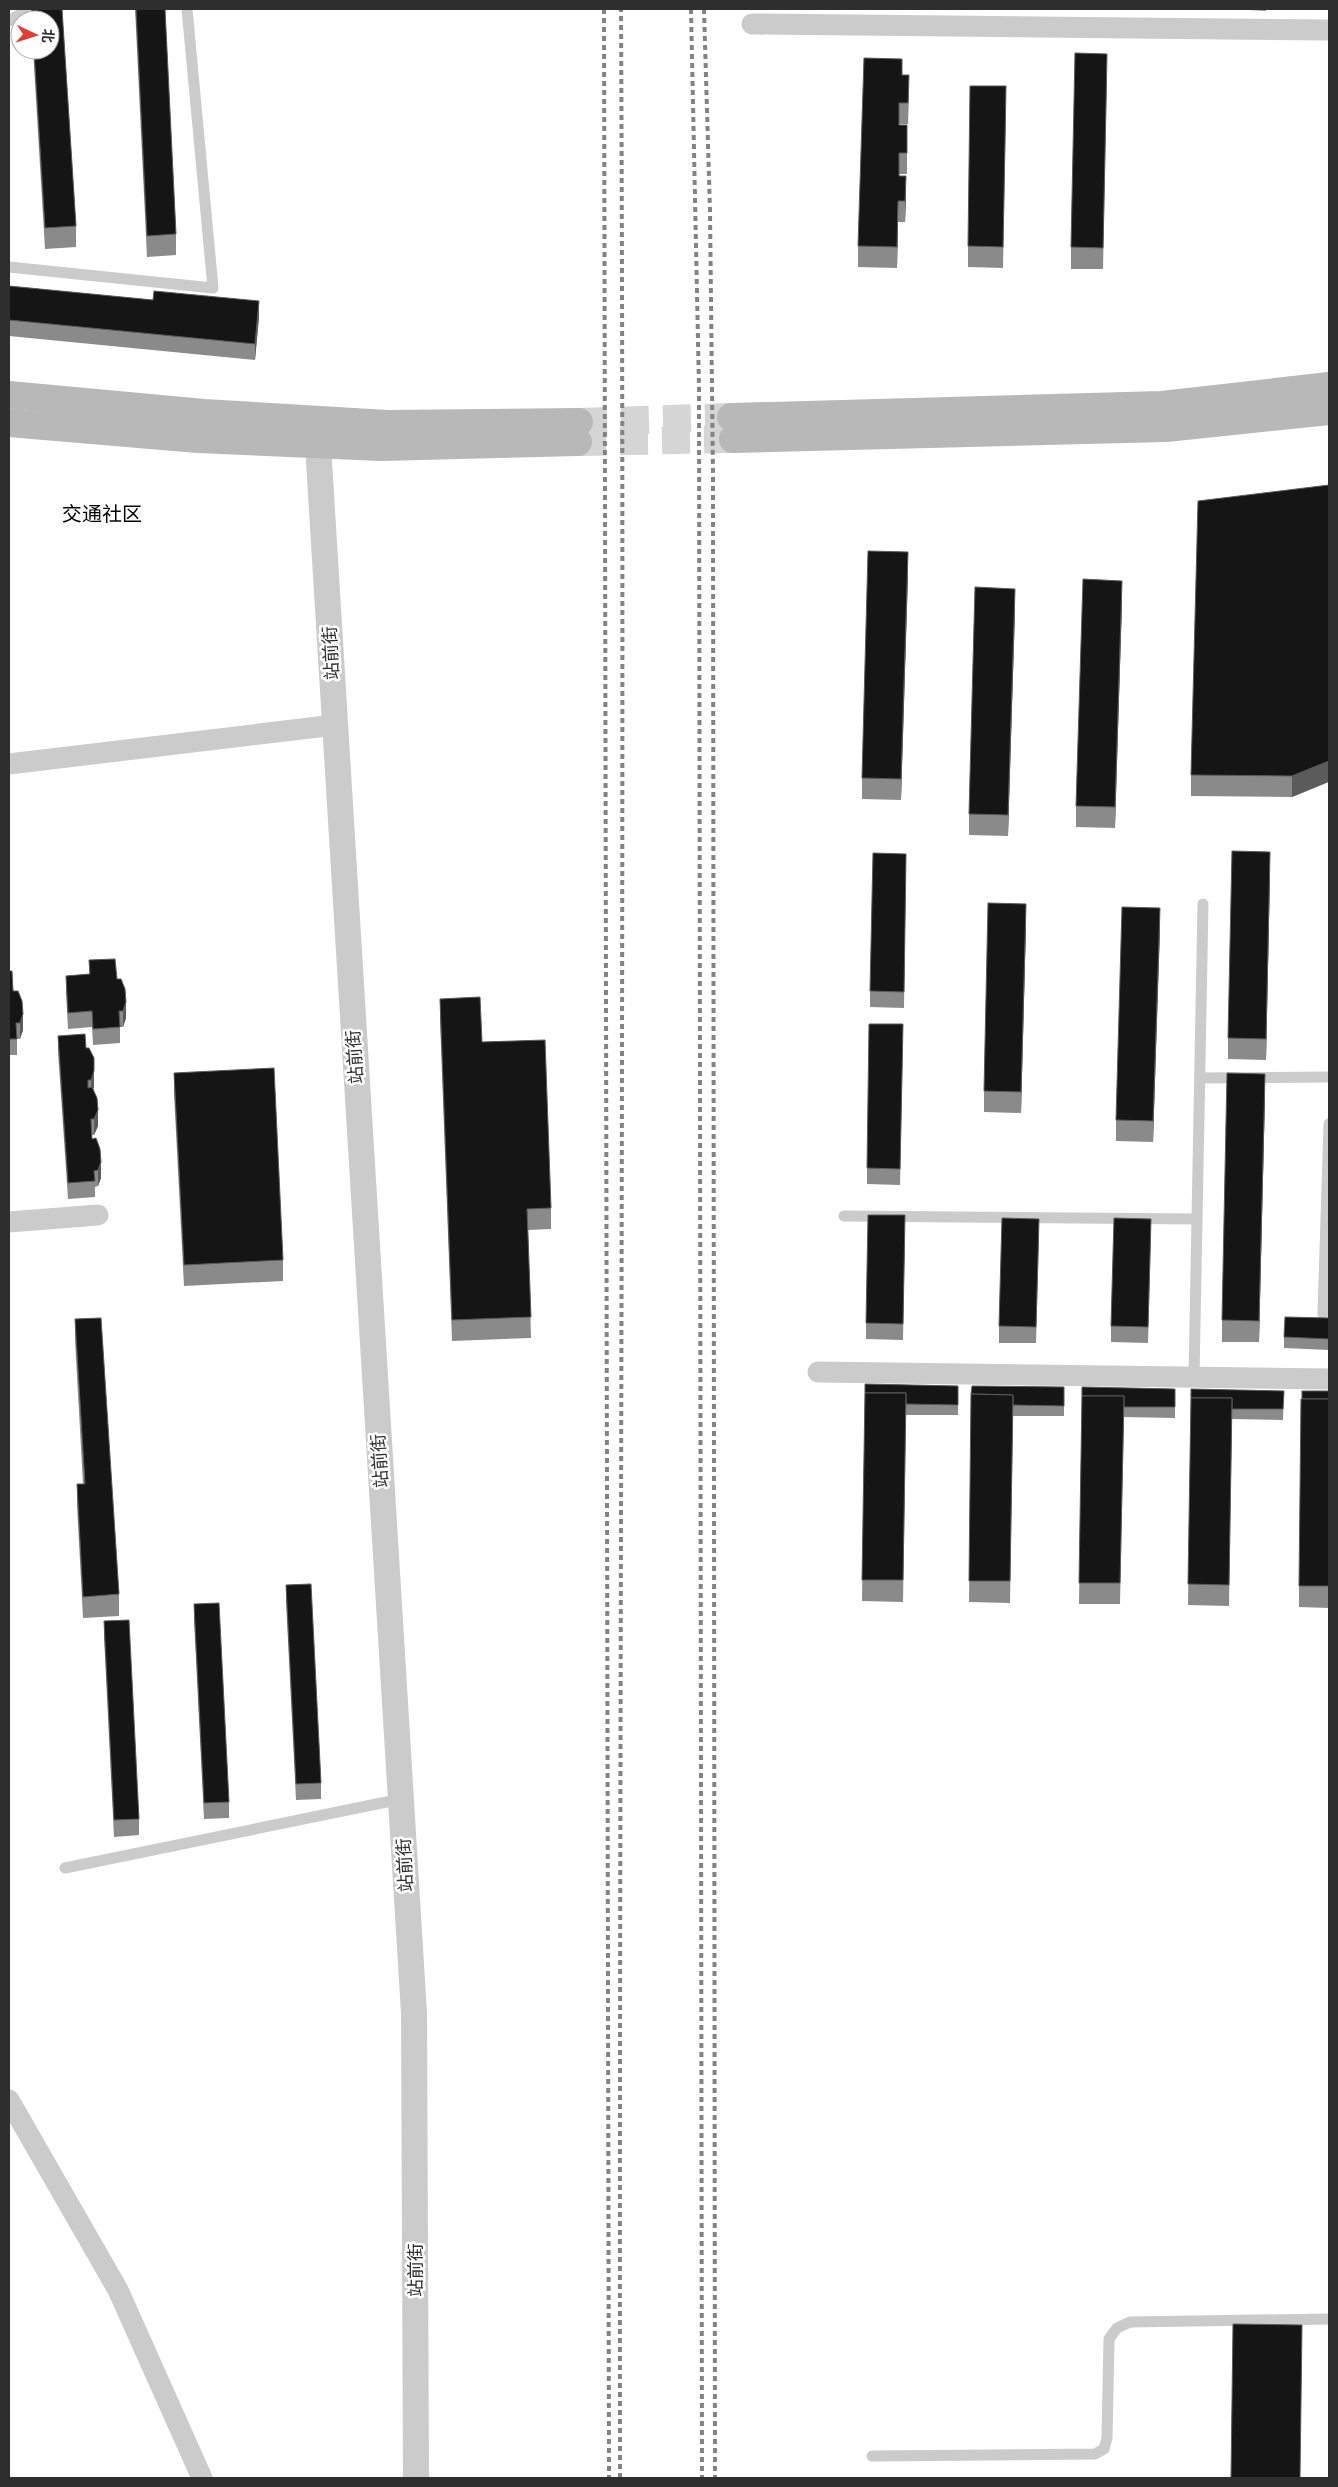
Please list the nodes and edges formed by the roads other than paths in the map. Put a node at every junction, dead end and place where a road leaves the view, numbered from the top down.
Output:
1 (30, 9) edge
2 (186, 9) edge
3 (9, 21) edge
4 (752, 24) dead end
5 (1329, 30) edge
6 (9, 267) edge
7 (1329, 386) edge
8 (9, 395) edge
9 (1329, 411) edge
10 (9, 424) edge
11 (318, 445) junction
12 (335, 725) junction
13 (9, 764) edge
14 (1203, 904) dead end
15 (1329, 1077) edge
16 (1200, 1078) junction
17 (1329, 1124) edge
18 (98, 1215) dead end
19 (844, 1216) dead end
20 (1197, 1219) junction
21 (9, 1222) edge
22 (1324, 1314) dead end
23 (818, 1372) dead end
24 (1194, 1377) junction
25 (1329, 1379) edge
26 (401, 1799) junction
27 (65, 1868) dead end
28 (9, 2100) edge
29 (1329, 2318) edge
30 (872, 2456) dead end
31 (202, 2478) edge
32 (416, 2478) edge

1 - 3 lane
2 - 6 lane
4 - 5 street
7 - 9 main road
8 - 11 main road
10 - 11 main road
11 - 12 street, 站前街
12 - 13 street
12 - 26 street, 站前街
14 - 16 lane
15 - 16 lane
16 - 20 lane
17 - 22 lane
18 - 21 street
19 - 20 lane
20 - 24 lane
23 - 24 street
24 - 25 street
26 - 27 lane
26 - 32 street, 站前街
28 - 31 street
29 - 30 lane

